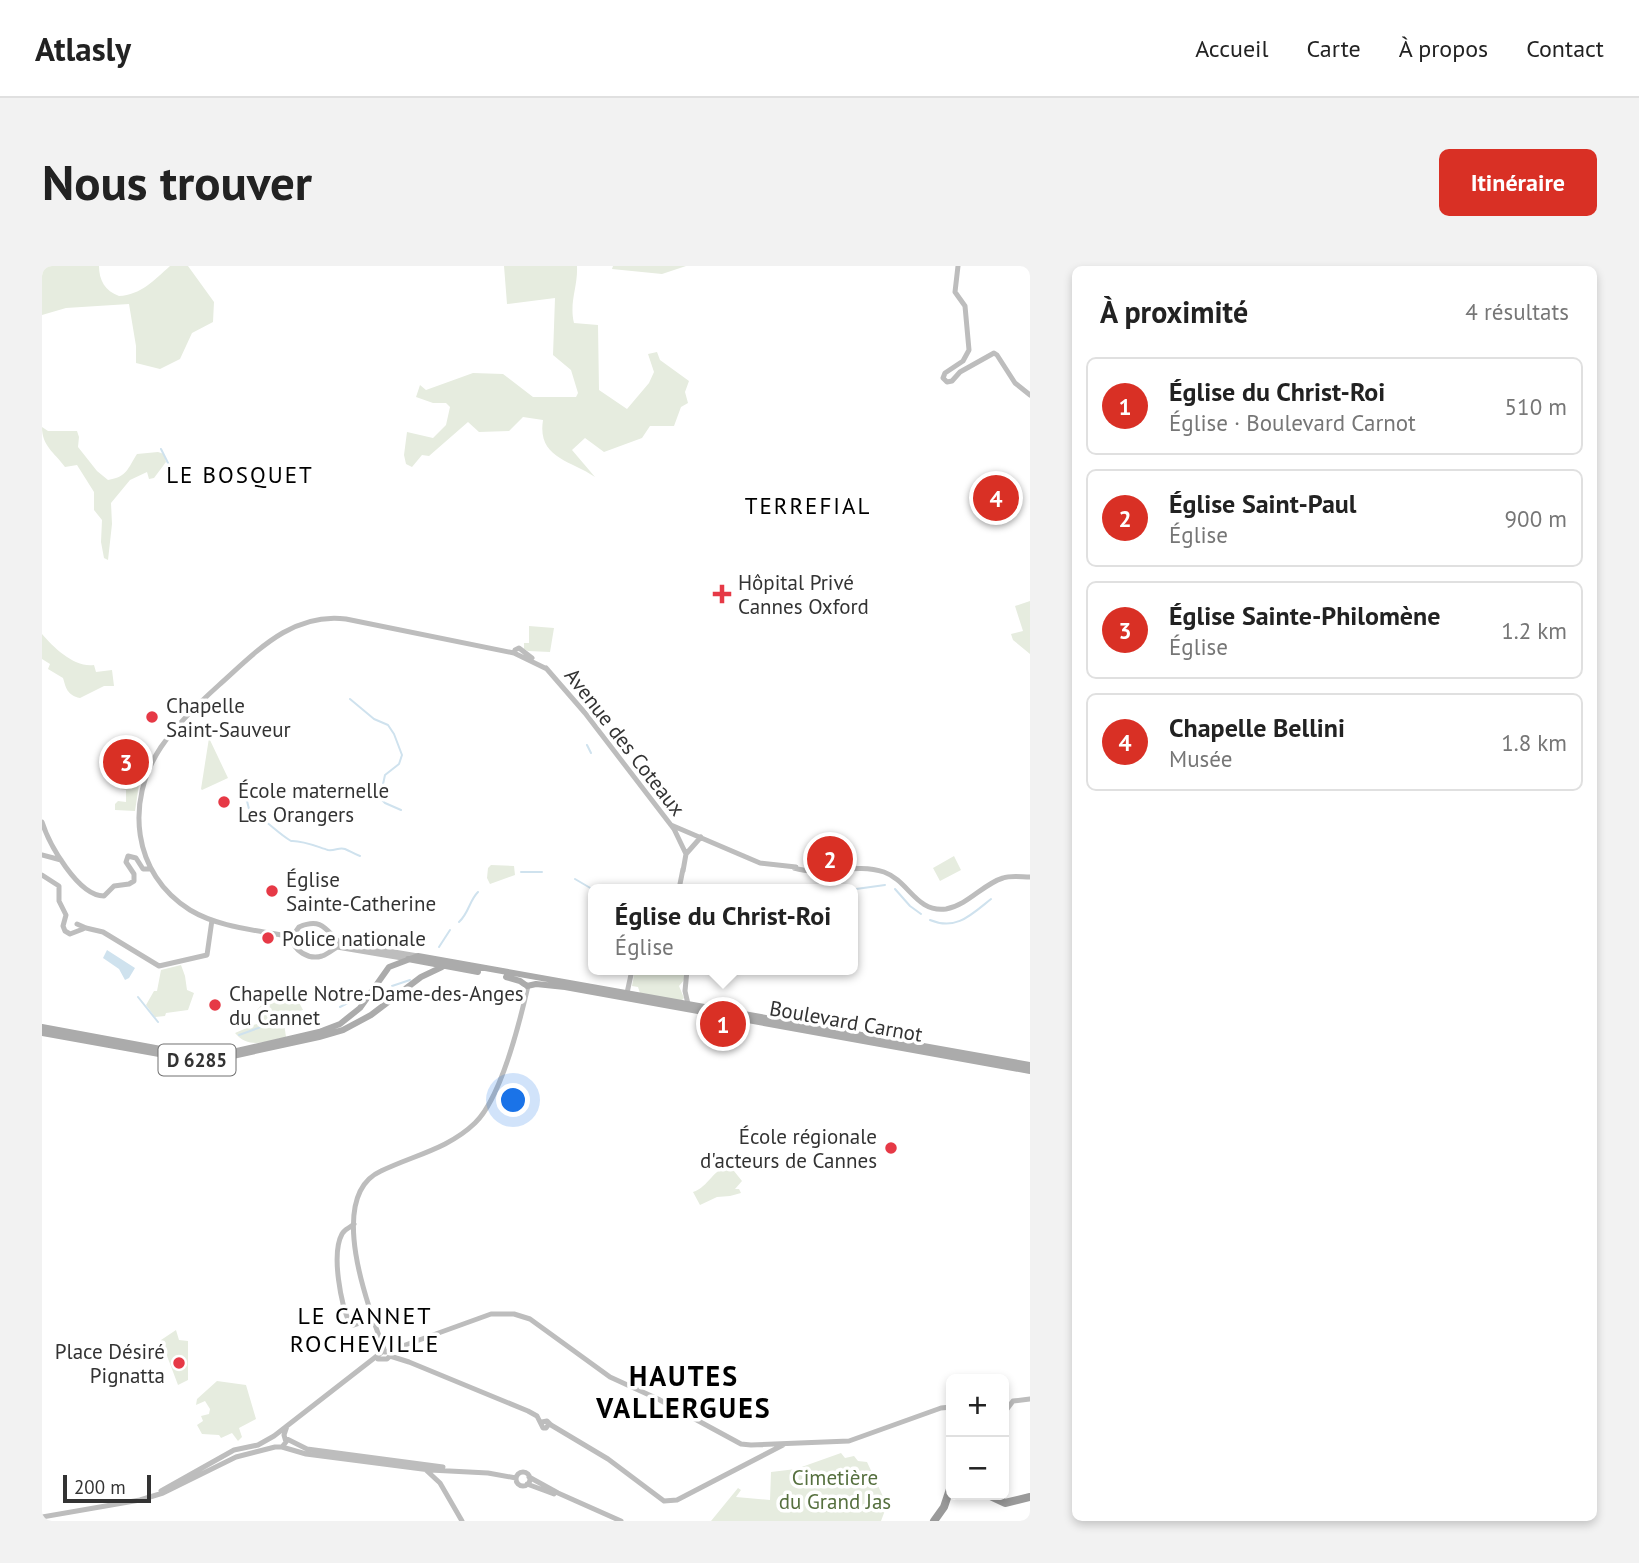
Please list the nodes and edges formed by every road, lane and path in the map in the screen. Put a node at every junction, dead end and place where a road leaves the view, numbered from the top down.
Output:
1 (958, 266) edge
2 (1030, 395) edge
3 (42, 822) edge
4 (679, 836) junction
5 (701, 837) junction
6 (684, 852) junction
7 (42, 855) edge
8 (61, 860) junction
9 (794, 868) junction
10 (150, 869) junction
11 (824, 871) junction
12 (42, 875) edge
13 (1030, 877) edge
14 (680, 884) edge
15 (212, 920) junction
16 (65, 922) junction
17 (76, 927) junction
18 (333, 936) junction
19 (292, 937) junction
20 (332, 950) junction
21 (418, 956) junction
22 (408, 959) junction
23 (429, 961) junction
24 (444, 967) junction
25 (631, 975) edge
26 (687, 975) edge
27 (421, 977) junction
28 (528, 981) junction
29 (625, 993) junction
30 (688, 1004) junction
31 (42, 1027) edge
32 (42, 1033) edge
33 (1030, 1065) edge
34 (1030, 1071) edge
35 (353, 1225) junction
36 (372, 1319) junction
37 (364, 1321) junction
38 (386, 1353) junction
39 (1030, 1399) edge
40 (1009, 1406) edge
41 (946, 1408) edge
42 (280, 1436) junction
43 (278, 1447) junction
44 (267, 1449) junction
45 (767, 1449) junction
46 (289, 1451) junction
47 (221, 1461) junction
48 (408, 1463) junction
49 (431, 1469) junction
50 (517, 1476) junction
51 (528, 1480) junction
52 (1030, 1496) edge
53 (946, 1500) edge
54 (950, 1500) edge
55 (999, 1500) edge
56 (1009, 1500) edge
57 (42, 1517) edge
58 (462, 1521) edge
59 (616, 1521) edge
60 (621, 1521) edge
61 (934, 1521) edge
62 (940, 1521) edge

1 - 2 street
3 - 8 street
4 - 5 street
4 - 6 street, Avenue des Coteaux
4 - 10 street, Avenue des Coteaux
5 - 6 street
5 - 9 street
6 - 14 street, Avenue des Coteaux
7 - 8 street
8 - 10 street
9 - 11 street
9 - 11 street
10 - 15 street
11 - 13 street
12 - 16 street
15 - 17 street
15 - 19 street
16 - 17 street
16 - 17 street
18 - 19 street
18 - 20 street
18 - 21 street, Boulevard Carnot
19 - 20 street
20 - 22 street, Boulevard Carnot
21 - 22 main road, Boulevard Carnot
21 - 23 main road, Boulevard Carnot
22 - 23 main road, Boulevard Carnot
22 - 31 main road, D 6285
23 - 24 main road, Boulevard Carnot
23 - 27 main road
23 - 28 main road, Boulevard Carnot
24 - 27 main road, D 6285
24 - 28 main road, Boulevard Carnot
25 - 29 street
26 - 30 street
27 - 32 main road, D 6285
28 - 29 main road, Boulevard Carnot
28 - 34 main road, Boulevard Carnot
28 - 35 street
29 - 30 main road, Boulevard Carnot
30 - 33 main road, Boulevard Carnot
35 - 36 street
35 - 37 street
36 - 37 street
36 - 38 street
37 - 38 street
38 - 42 street
38 - 45 street
38 - 45 street
39 - 40 street
41 - 45 street
42 - 43 street
42 - 43 street
42 - 47 street
42 - 48 street
43 - 44 street
43 - 46 street
44 - 46 street
44 - 47 street
46 - 49 street
47 - 57 street
48 - 49 street
48 - 49 street
49 - 50 street
49 - 58 street
50 - 51 street
50 - 51 street
51 - 59 street
51 - 60 street
52 - 55 highway
52 - 56 highway
53 - 61 highway
54 - 62 highway

